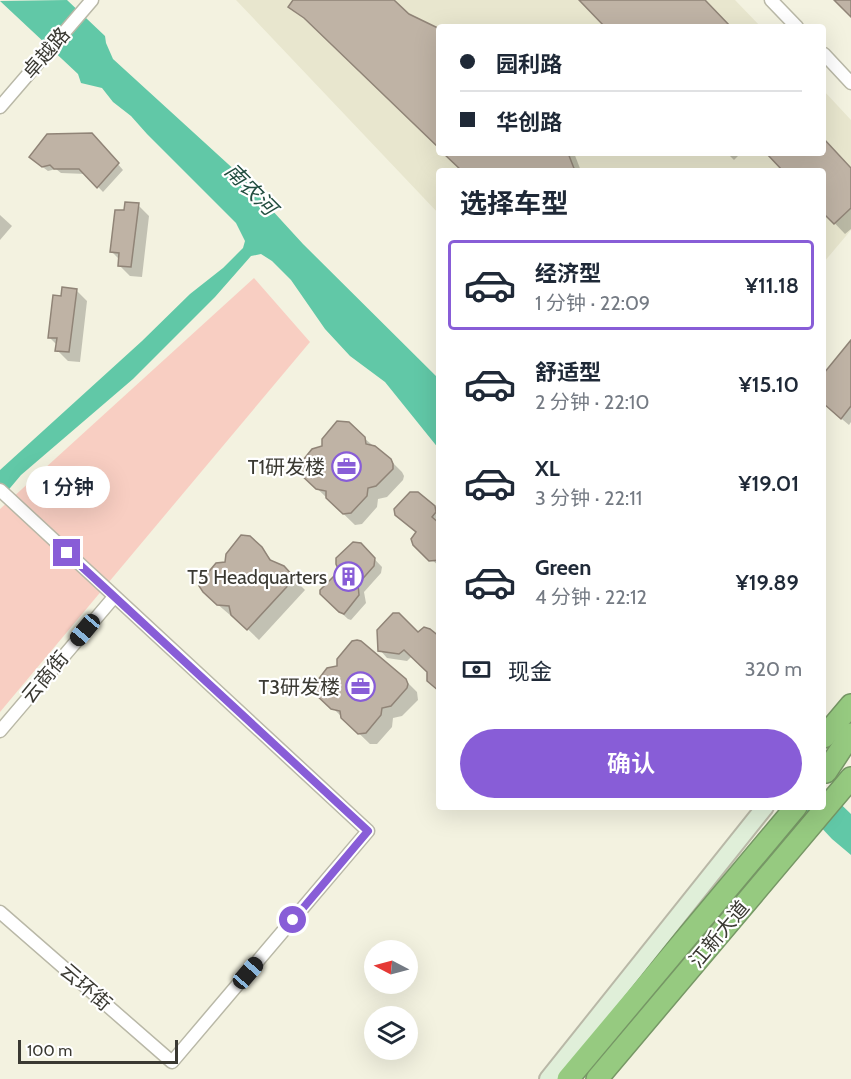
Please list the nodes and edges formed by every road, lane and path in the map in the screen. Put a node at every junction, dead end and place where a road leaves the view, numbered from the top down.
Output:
1 (92, 0) edge
2 (771, 0) edge
3 (794, 24) edge
4 (826, 56) edge
5 (851, 83) edge
6 (0, 107) edge
7 (0, 489) edge
8 (114, 597) junction
9 (851, 705) edge
10 (0, 731) edge
11 (851, 734) edge
12 (826, 735) edge
13 (851, 742) edge
14 (826, 770) edge
15 (826, 771) edge
16 (848, 785) edge
17 (762, 810) edge
18 (793, 810) edge
19 (801, 854) joint
20 (0, 912) edge
21 (548, 1079) edge
22 (568, 1079) edge
23 (597, 1079) edge
24 (610, 1079) edge

1 - 6 street, 卓越路
2 - 3 street
4 - 5 street
7 - 8 street
8 - 10 street, 云商街
8 - 20 street, 云环街
9 - 12 highway
11 - 14 highway
13 - 15 highway
16 - 19 highway
16 - 23 highway, 江新大道
17 - 21 street
18 - 22 highway, 江新大道
19 - 24 street, 江新大道

